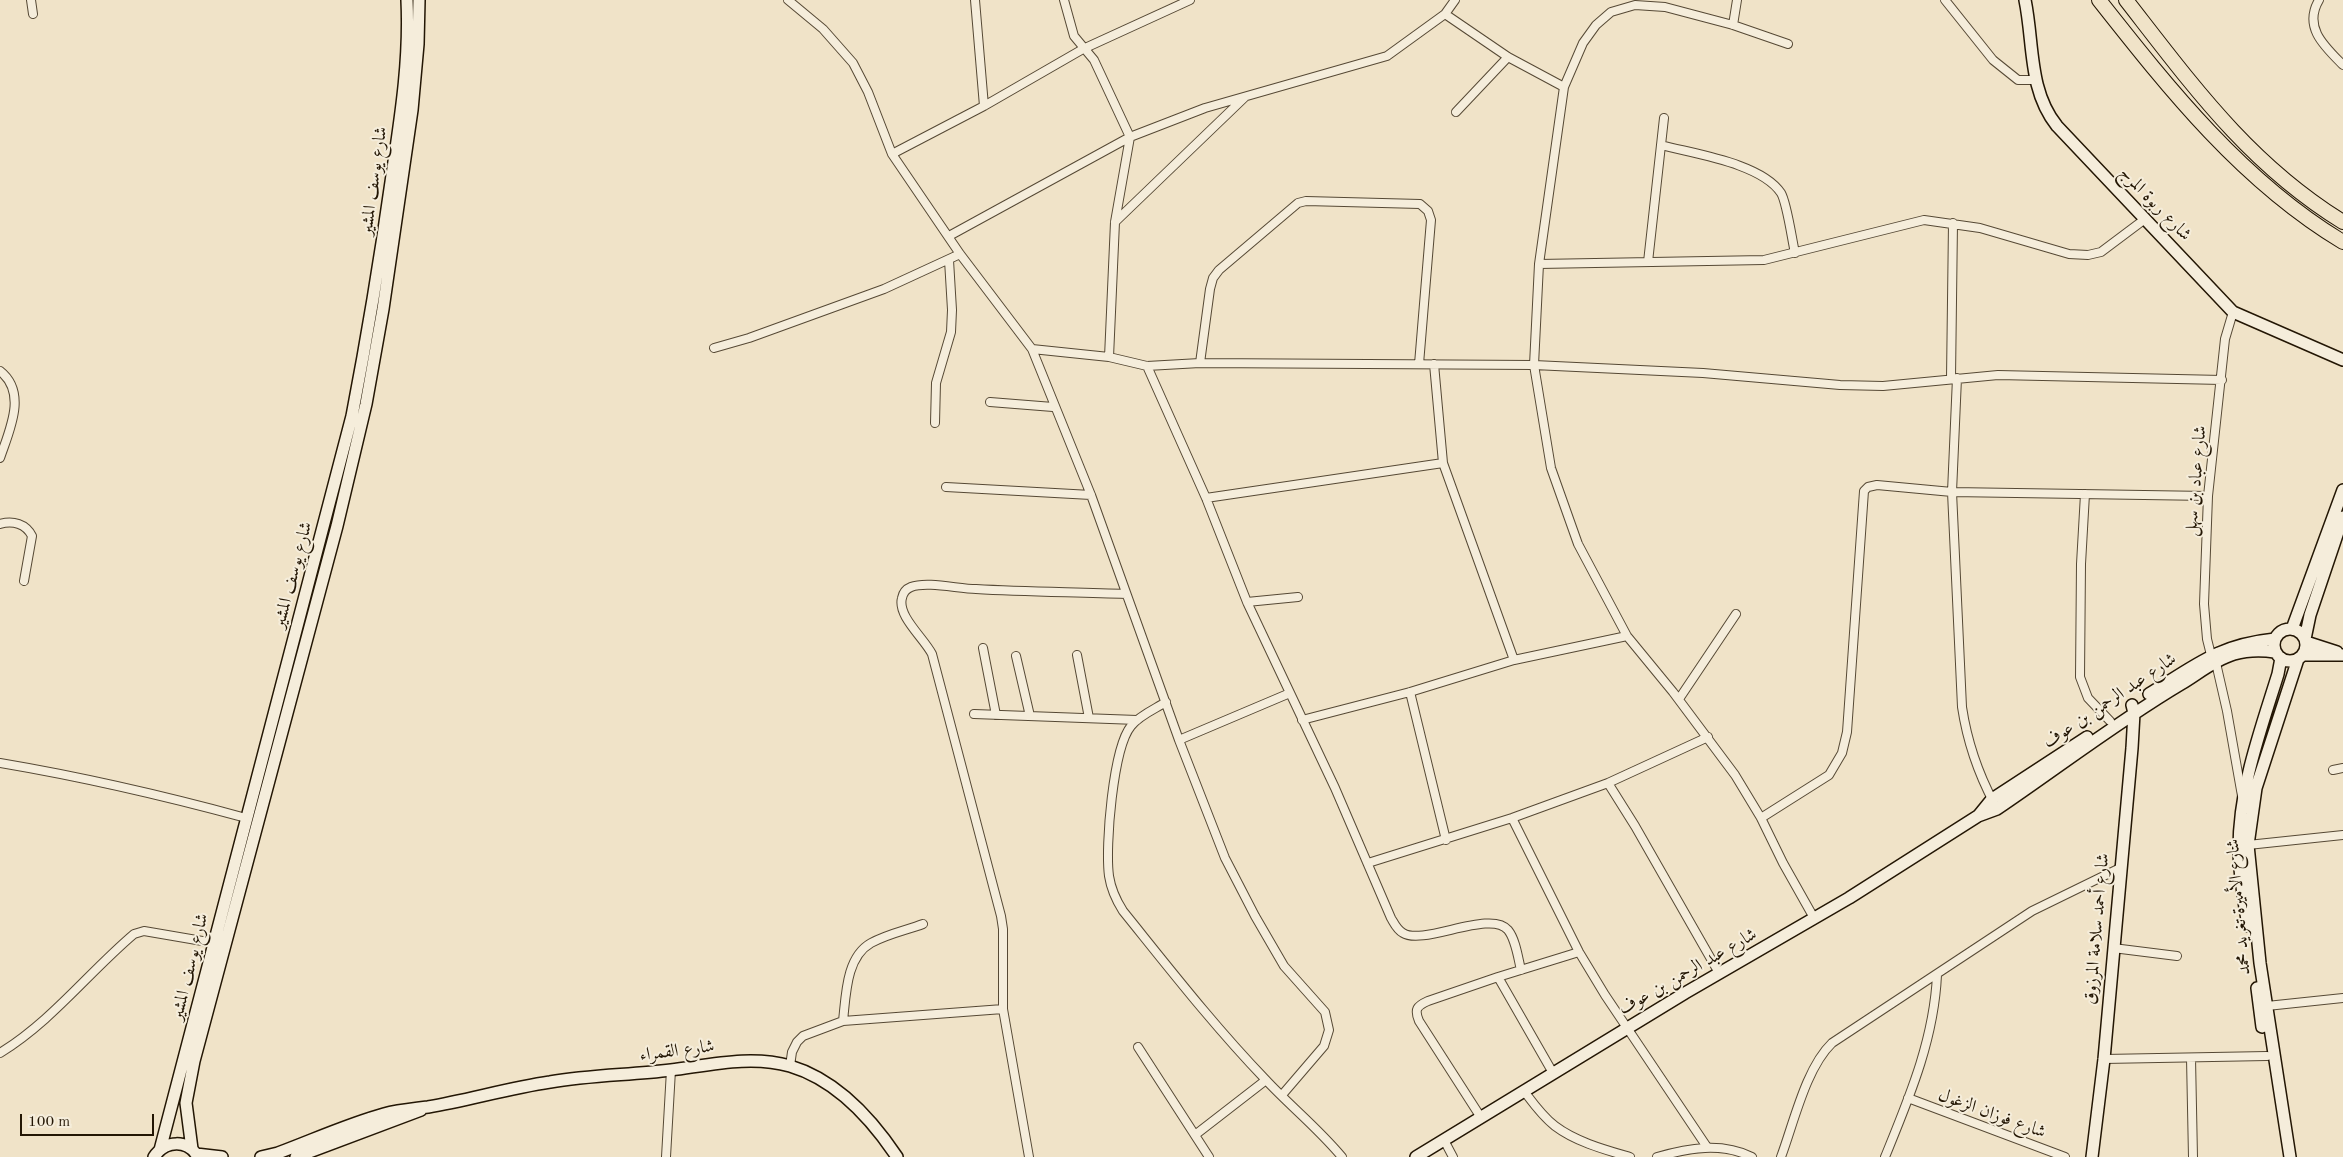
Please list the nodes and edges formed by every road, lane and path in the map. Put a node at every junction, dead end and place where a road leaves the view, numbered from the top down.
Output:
1 (32, 0) edge
2 (407, 0) edge
3 (419, 0) edge
4 (788, 0) edge
5 (975, 0) edge
6 (1064, 0) edge
7 (1165, 0) edge
8 (1190, 0) edge
9 (1456, 0) edge
10 (1737, 0) edge
11 (1945, 0) edge
12 (2090, 0) edge
13 (2099, 0) edge
14 (2126, 0) edge
15 (2319, 0) edge
16 (2026, 1) edge
17 (1166, 10) junction
18 (33, 14) dead end
19 (1445, 14) junction
20 (1733, 26) junction
21 (2119, 26) junction
22 (1788, 44) dead end
23 (1083, 49) junction
24 (1508, 57) junction
25 (2343, 65) edge
26 (2035, 80) junction
27 (1564, 87) junction
28 (1248, 95) junction
29 (984, 106) junction
30 (1456, 112) dead end
31 (1664, 118) dead end
32 (1130, 137) junction
33 (1661, 145) junction
34 (892, 154) junction
35 (2145, 219) junction
36 (1115, 222) junction
37 (2343, 222) edge
38 (1952, 223) junction
39 (949, 236) junction
40 (2343, 242) edge
41 (1794, 253) junction
42 (960, 254) junction
43 (950, 260) junction
44 (1648, 262) junction
45 (1539, 264) junction
46 (2233, 312) junction
47 (714, 348) dead end
48 (1032, 349) junction
49 (1109, 357) junction
50 (2343, 360) edge
51 (1200, 363) junction
52 (1419, 364) junction
53 (1434, 364) junction
54 (1534, 365) junction
55 (1147, 366) junction
56 (0, 371) edge
57 (1954, 378) junction
58 (2222, 380) junction
59 (990, 402) dead end
60 (1053, 406) junction
61 (935, 423) dead end
62 (0, 458) edge
63 (1443, 463) junction
64 (946, 488) dead end
65 (2343, 490) edge
66 (1952, 492) junction
67 (2085, 494) junction
68 (1091, 495) junction
69 (2208, 496) junction
70 (1206, 498) junction
71 (2343, 517) edge
72 (0, 524) edge
73 (24, 580) dead end
74 (1126, 594) junction
75 (1298, 597) dead end
76 (1247, 602) junction
77 (1736, 614) dead end
78 (2292, 629) junction
79 (1627, 636) junction
80 (2275, 639) junction
81 (2305, 640) junction
82 (982, 648) dead end
83 (2343, 654) edge
84 (1077, 655) dead end
85 (2278, 655) junction
86 (1016, 656) dead end
87 (2301, 657) junction
88 (2213, 659) junction
89 (1514, 660) junction
90 (1410, 692) junction
91 (1290, 693) junction
92 (1679, 699) junction
93 (1166, 702) junction
94 (2133, 709) junction
95 (974, 714) dead end
96 (996, 714) junction
97 (1030, 716) junction
98 (1089, 718) junction
99 (1136, 720) junction
100 (1302, 720) junction
101 (2110, 721) junction
102 (1708, 738) junction
103 (1179, 740) junction
104 (0, 763) edge
105 (2343, 768) edge
106 (2333, 770) dead end
107 (1608, 783) junction
108 (2242, 800) junction
109 (1995, 804) junction
110 (246, 818) junction
111 (1512, 818) junction
112 (1761, 818) junction
113 (2343, 835) edge
114 (1446, 840) junction
115 (2248, 845) junction
116 (1368, 864) junction
117 (2120, 868) junction
118 (1814, 918) junction
119 (923, 924) dead end
120 (214, 943) junction
121 (2114, 948) junction
122 (1579, 952) junction
123 (2177, 956) dead end
124 (1521, 970) junction
125 (1719, 973) junction
126 (1937, 975) junction
127 (1498, 977) junction
128 (2343, 998) edge
129 (2268, 1006) junction
130 (1003, 1009) junction
131 (843, 1021) junction
132 (1628, 1028) junction
133 (1138, 1047) dead end
134 (0, 1054) edge
135 (2267, 1056) junction
136 (2191, 1058) junction
137 (2104, 1059) junction
138 (790, 1066) junction
139 (671, 1070) junction
140 (1553, 1073) junction
141 (1266, 1080) junction
142 (1524, 1091) junction
143 (1282, 1096) junction
144 (1908, 1098) junction
145 (427, 1107) junction
146 (1480, 1116) junction
147 (1195, 1135) junction
148 (1444, 1140) junction
149 (1707, 1147) junction
150 (196, 1153) edge
151 (157, 1154) edge
152 (222, 1157) edge
153 (261, 1157) edge
154 (296, 1157) edge
155 (666, 1157) edge
156 (897, 1157) edge
157 (1029, 1157) edge
158 (1209, 1157) edge
159 (1342, 1157) edge
160 (1416, 1157) edge
161 (1453, 1157) edge
162 (1630, 1157) edge
163 (1657, 1157) edge
164 (1752, 1157) edge
165 (1781, 1157) edge
166 (1885, 1157) edge
167 (2066, 1157) edge
168 (2092, 1157) edge
169 (2194, 1157) edge
170 (2283, 1157) edge
171 (2290, 1157) edge

1 - 18 street
2 - 110 street, شارع يوسف المشير
3 - 150 street, شارع يوسف المشير
4 - 34 street
5 - 29 street
6 - 23 street
7 - 17 street
8 - 17 street
9 - 19 street
10 - 20 street
11 - 26 street
12 - 21 street
13 - 21 highway
14 - 37 highway
15 - 25 street
16 - 26 street, شارع ربوة المرج
17 - 23 street
19 - 24 street
19 - 28 street
20 - 22 street
20 - 27 street
21 - 40 highway
23 - 29 street
23 - 32 street
24 - 27 street
24 - 30 street
26 - 35 street, شارع ربوة المرج
27 - 45 street
28 - 32 street
28 - 36 street
29 - 34 street
31 - 33 street
32 - 36 street
32 - 39 street
33 - 41 street
33 - 44 street
34 - 39 street
35 - 38 street
35 - 46 street, شارع ربوة المرج
36 - 49 street
38 - 41 street
38 - 57 street
39 - 42 street
41 - 44 street
42 - 43 street
42 - 48 street
43 - 47 street
43 - 61 street
44 - 45 street
45 - 54 street
46 - 50 street, شارع ربوة المرج
46 - 58 street, شارع عباد بن سهل
48 - 49 street
48 - 60 street
49 - 55 street
51 - 52 street
51 - 52 street
51 - 55 street
52 - 53 street
53 - 54 street
53 - 63 street
54 - 57 street
54 - 79 street
55 - 70 street
56 - 62 street
57 - 58 street
57 - 66 street
58 - 69 street, شارع عباد بن سهل
59 - 60 street
60 - 68 street
63 - 70 street
63 - 89 street
64 - 68 street
65 - 78 street
66 - 67 street
66 - 109 street
66 - 112 street
67 - 69 street
67 - 101 street
68 - 74 street
69 - 88 street, شارع عباد بن سهل
70 - 76 street
71 - 81 street
72 - 73 street
74 - 93 street
74 - 130 street
75 - 76 street
76 - 91 street
77 - 92 street
78 - 80 street
78 - 81 street
79 - 89 street
79 - 92 street
80 - 85 street
80 - 88 street, شارع عبد الرحمن بن عوف
81 - 83 street
81 - 87 street
82 - 96 street
83 - 87 street
84 - 98 street
85 - 87 street
85 - 88 street, شارع عبد الرحمن بن عوف
85 - 108 street, شارع الأميرة تغريد محمد
86 - 97 street
87 - 115 street, شارع الأميرة تغريد محمد
88 - 94 street, شارع عبد الرحمن بن عوف
88 - 108 street, شارع عباد بن سهل
89 - 90 street
90 - 100 street
90 - 114 street
91 - 100 street
91 - 103 street
92 - 102 street
93 - 99 street
93 - 103 street
94 - 101 street, شارع عبد الرحمن بن عوف
94 - 109 street, شارع عبد الرحمن بن عوف
94 - 117 street, شارع أحمد سلامة المرزوق
95 - 96 street
96 - 97 street
97 - 98 street
98 - 99 street
99 - 141 street
100 - 116 street
101 - 109 street, شارع عبد الرحمن بن عوف
102 - 107 street
102 - 112 street
103 - 143 street
104 - 110 street
105 - 106 street
107 - 111 street
107 - 125 street
108 - 135 street, شارع الأميرة تغريد محمد
109 - 118 street, شارع عبد الرحمن بن عوف
110 - 120 street, شارع يوسف المشير
111 - 114 street
111 - 122 street
112 - 118 street
113 - 115 street
114 - 116 street
115 - 129 street, شارع الأميرة تغريد محمد
116 - 124 street
117 - 121 street, شارع أحمد سلامة المرزوق
117 - 126 street
118 - 125 street, شارع عبد الرحمن بن عوف
119 - 131 street
120 - 134 street
120 - 151 street, شارع يوسف المشير
121 - 123 street
121 - 137 street, شارع أحمد سلامة المرزوق
122 - 124 street
122 - 132 street
124 - 127 street
125 - 132 street, شارع عبد الرحمن بن عوف
126 - 144 street
126 - 165 street
127 - 140 street
127 - 146 street
128 - 129 street
129 - 171 street, شارع الأميرة تغريد محمد
130 - 131 street
130 - 157 street
131 - 138 street
132 - 140 street, شارع عبد الرحمن بن عوف
132 - 149 street
133 - 147 street
135 - 136 street
135 - 170 street, شارع الأميرة تغريد محمد
136 - 137 street
136 - 169 street
137 - 168 street, شارع أحمد سلامة المرزوق
138 - 139 street, شارع القمراء
138 - 156 street, شارع القمراء
139 - 145 street, شارع القمراء
139 - 155 street
140 - 142 street, شارع عبد الرحمن بن عوف
141 - 143 street
141 - 147 street
142 - 146 street, شارع عبد الرحمن بن عوف
142 - 162 street
143 - 159 street
144 - 166 street
144 - 167 street, شارع فوزان الزغول
145 - 153 street, شارع القمراء
145 - 154 street, شارع القمراء
146 - 148 street, شارع عبد الرحمن بن عوف
147 - 158 street
148 - 160 street, شارع عبد الرحمن بن عوف
148 - 161 street
149 - 163 street
149 - 164 street
150 - 151 street
150 - 152 street

